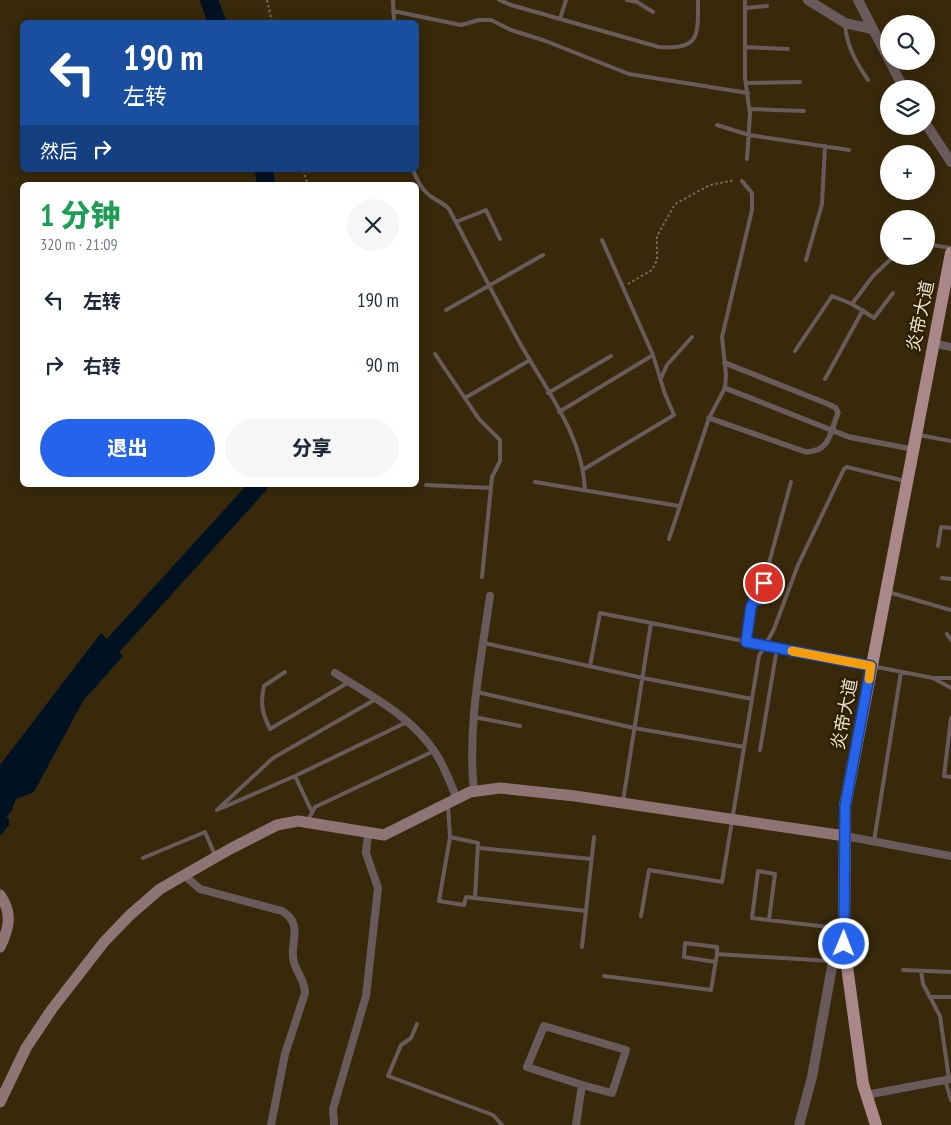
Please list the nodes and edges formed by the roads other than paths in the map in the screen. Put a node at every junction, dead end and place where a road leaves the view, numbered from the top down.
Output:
1 (393, 0) edge
2 (499, 0) edge
3 (566, 0) edge
4 (627, 0) edge
5 (698, 0) edge
6 (745, 0) edge
7 (808, 0) edge
8 (858, 0) edge
9 (767, 6) dead end
10 (745, 8) junction
11 (393, 11) junction
12 (653, 12) dead end
13 (560, 19) junction
14 (394, 20) edge
15 (845, 23) junction
16 (872, 29) junction
17 (745, 47) junction
18 (788, 49) dead end
19 (868, 80) dead end
20 (899, 80) edge
21 (800, 82) dead end
22 (746, 83) junction
23 (748, 93) junction
24 (750, 109) junction
25 (804, 111) dead end
26 (717, 125) dead end
27 (749, 135) junction
28 (933, 135) edge
29 (825, 146) junction
30 (849, 150) dead end
31 (747, 159) dead end
32 (951, 162) edge
33 (742, 182) road end
34 (419, 183) edge
35 (456, 222) junction
36 (500, 239) dead end
37 (602, 240) dead end
38 (935, 245) edge
39 (951, 248) edge
40 (951, 253) edge
41 (543, 255) dead end
42 (806, 260) dead end
43 (885, 265) edge
44 (490, 285) junction
45 (893, 293) dead end
46 (852, 304) junction
47 (446, 310) dead end
48 (862, 310) junction
49 (692, 337) dead end
50 (932, 344) junction
51 (951, 347) edge
52 (795, 350) dead end
53 (435, 354) dead end
54 (654, 355) junction
55 (611, 356) dead end
56 (530, 360) junction
57 (725, 363) junction
58 (661, 378) junction
59 (825, 379) dead end
60 (725, 388) junction
61 (548, 393) junction
62 (465, 398) junction
63 (559, 412) junction
64 (709, 418) junction
65 (832, 430) junction
66 (915, 434) junction
67 (951, 441) edge
68 (912, 449) junction
69 (584, 470) junction
70 (906, 481) junction
71 (535, 482) dead end
72 (791, 482) dead end
73 (426, 484) dead end
74 (491, 488) junction
75 (585, 490) junction
76 (679, 506) junction
77 (951, 528) edge
78 (670, 539) dead end
79 (938, 546) dead end
80 (482, 577) dead end
81 (942, 578) dead end
82 (951, 579) edge
83 (885, 591) junction
84 (490, 596) dead end
85 (951, 610) edge
86 (651, 623) junction
87 (947, 634) dead end
88 (951, 640) edge
89 (746, 642) junction
90 (484, 643) junction
91 (765, 646) junction
92 (777, 648) junction
93 (590, 666) junction
94 (871, 666) junction
95 (285, 672) dead end
96 (335, 672) dead end
97 (901, 672) junction
98 (643, 678) junction
99 (933, 678) junction
100 (951, 678) edge
101 (349, 682) junction
102 (951, 688) edge
103 (478, 692) junction
104 (376, 699) junction
105 (752, 699) junction
106 (474, 717) junction
107 (951, 718) edge
108 (408, 721) junction
109 (520, 726) dead end
110 (634, 728) junction
111 (744, 748) junction
112 (760, 750) dead end
113 (434, 751) junction
114 (295, 776) junction
115 (951, 777) edge
116 (474, 792) junction
117 (453, 801) junction
118 (623, 803) junction
119 (309, 818) junction
120 (732, 819) junction
121 (368, 834) junction
122 (845, 836) junction
123 (450, 837) junction
124 (594, 837) dead end
125 (874, 842) junction
126 (479, 848) junction
127 (951, 856) edge
128 (216, 857) junction
129 (143, 858) dead end
130 (591, 859) junction
131 (185, 876) junction
132 (475, 898) junction
133 (844, 902) junction
134 (2, 903) edge
135 (586, 911) junction
136 (641, 916) dead end
137 (769, 920) junction
138 (839, 928) junction
139 (0, 947) edge
140 (582, 947) dead end
141 (717, 954) junction
142 (715, 962) junction
143 (833, 962) junction
144 (903, 970) dead end
145 (921, 971) junction
146 (951, 972) edge
147 (604, 976) dead end
148 (932, 997) junction
149 (951, 997) edge
150 (417, 1024) dead end
151 (948, 1079) edge
152 (582, 1086) junction
153 (866, 1095) junction
154 (951, 1100) edge
155 (0, 1102) edge
156 (272, 1125) edge
157 (334, 1125) edge
158 (502, 1125) edge
159 (576, 1125) edge
160 (799, 1125) edge
161 (876, 1125) edge

1 - 11 lane
2 - 13 lane
3 - 13 lane
4 - 12 lane
5 - 13 lane
6 - 10 lane
7 - 15 street
8 - 16 street
9 - 10 lane
10 - 17 lane
11 - 14 lane
11 - 23 lane
15 - 16 street
15 - 19 lane
16 - 20 street
17 - 18 lane
17 - 22 lane
21 - 22 lane
22 - 23 lane
23 - 24 lane
24 - 25 lane
24 - 27 lane
26 - 27 lane
27 - 29 lane
27 - 31 lane
28 - 32 street
29 - 30 lane
29 - 42 lane
33 - 57 lane
34 - 35 lane
35 - 36 lane
35 - 44 lane
37 - 54 lane
38 - 39 lane
40 - 50 main road, 炎帝大道
41 - 44 lane
43 - 46 lane
44 - 47 lane
44 - 56 lane
45 - 48 lane
46 - 48 lane
46 - 52 lane
48 - 59 lane
49 - 58 lane
50 - 51 street
50 - 66 main road, 炎帝大道
53 - 62 lane
54 - 58 lane
54 - 63 lane
55 - 61 lane
56 - 61 lane
56 - 62 lane
57 - 60 lane
57 - 65 street
58 - 69 lane
60 - 64 lane
60 - 65 street
61 - 63 lane
62 - 74 lane
63 - 69 lane
64 - 65 street
64 - 76 lane
65 - 68 street
66 - 67 lane
66 - 68 main road, 炎帝大道
68 - 70 main road, 炎帝大道
69 - 75 lane
70 - 83 main road, 炎帝大道
70 - 91 lane
71 - 75 lane
72 - 89 lane
73 - 74 lane
74 - 80 lane
75 - 76 lane
76 - 78 lane
77 - 79 lane
81 - 82 lane
83 - 85 lane
83 - 94 main road, 炎帝大道
84 - 90 street
86 - 89 lane
86 - 93 lane
86 - 98 lane
87 - 88 lane
89 - 91 lane
90 - 93 lane
90 - 103 street
91 - 92 lane
91 - 105 lane
92 - 94 lane
92 - 112 lane
93 - 98 lane
94 - 97 lane
94 - 122 main road, 炎帝大道
95 - 101 lane
96 - 101 street
97 - 99 lane
97 - 125 lane
98 - 105 lane
98 - 110 lane
99 - 100 lane
99 - 102 lane
101 - 104 street
103 - 106 street
103 - 110 lane
104 - 108 street
104 - 114 lane
105 - 111 lane
106 - 109 lane
106 - 116 street
107 - 115 lane
108 - 113 street
108 - 114 lane
110 - 111 lane
110 - 118 lane
111 - 120 lane
113 - 117 street
113 - 119 lane
114 - 119 lane
116 - 117 main road
116 - 118 main road
117 - 121 main road
117 - 123 lane
118 - 120 main road
119 - 121 main road
119 - 128 main road
120 - 122 main road
120 - 136 lane
121 - 157 street
122 - 125 street
122 - 133 main road, 炎帝大道
123 - 126 lane
123 - 132 lane
124 - 130 lane
125 - 127 street
126 - 130 lane
126 - 132 lane
128 - 129 lane
128 - 131 main road
130 - 135 lane
131 - 155 main road
131 - 156 street
132 - 135 lane
133 - 138 street
133 - 153 main road, 炎帝大道
134 - 139 main road
135 - 140 lane
137 - 137 lane
137 - 138 lane
138 - 143 street
141 - 142 lane
141 - 142 lane
141 - 143 lane
142 - 147 lane
143 - 160 street
144 - 145 lane
145 - 146 lane
145 - 148 lane
148 - 149 lane
148 - 151 lane
150 - 158 lane
151 - 153 street
151 - 154 lane
152 - 152 street
152 - 159 street
153 - 161 main road, 炎帝大道

